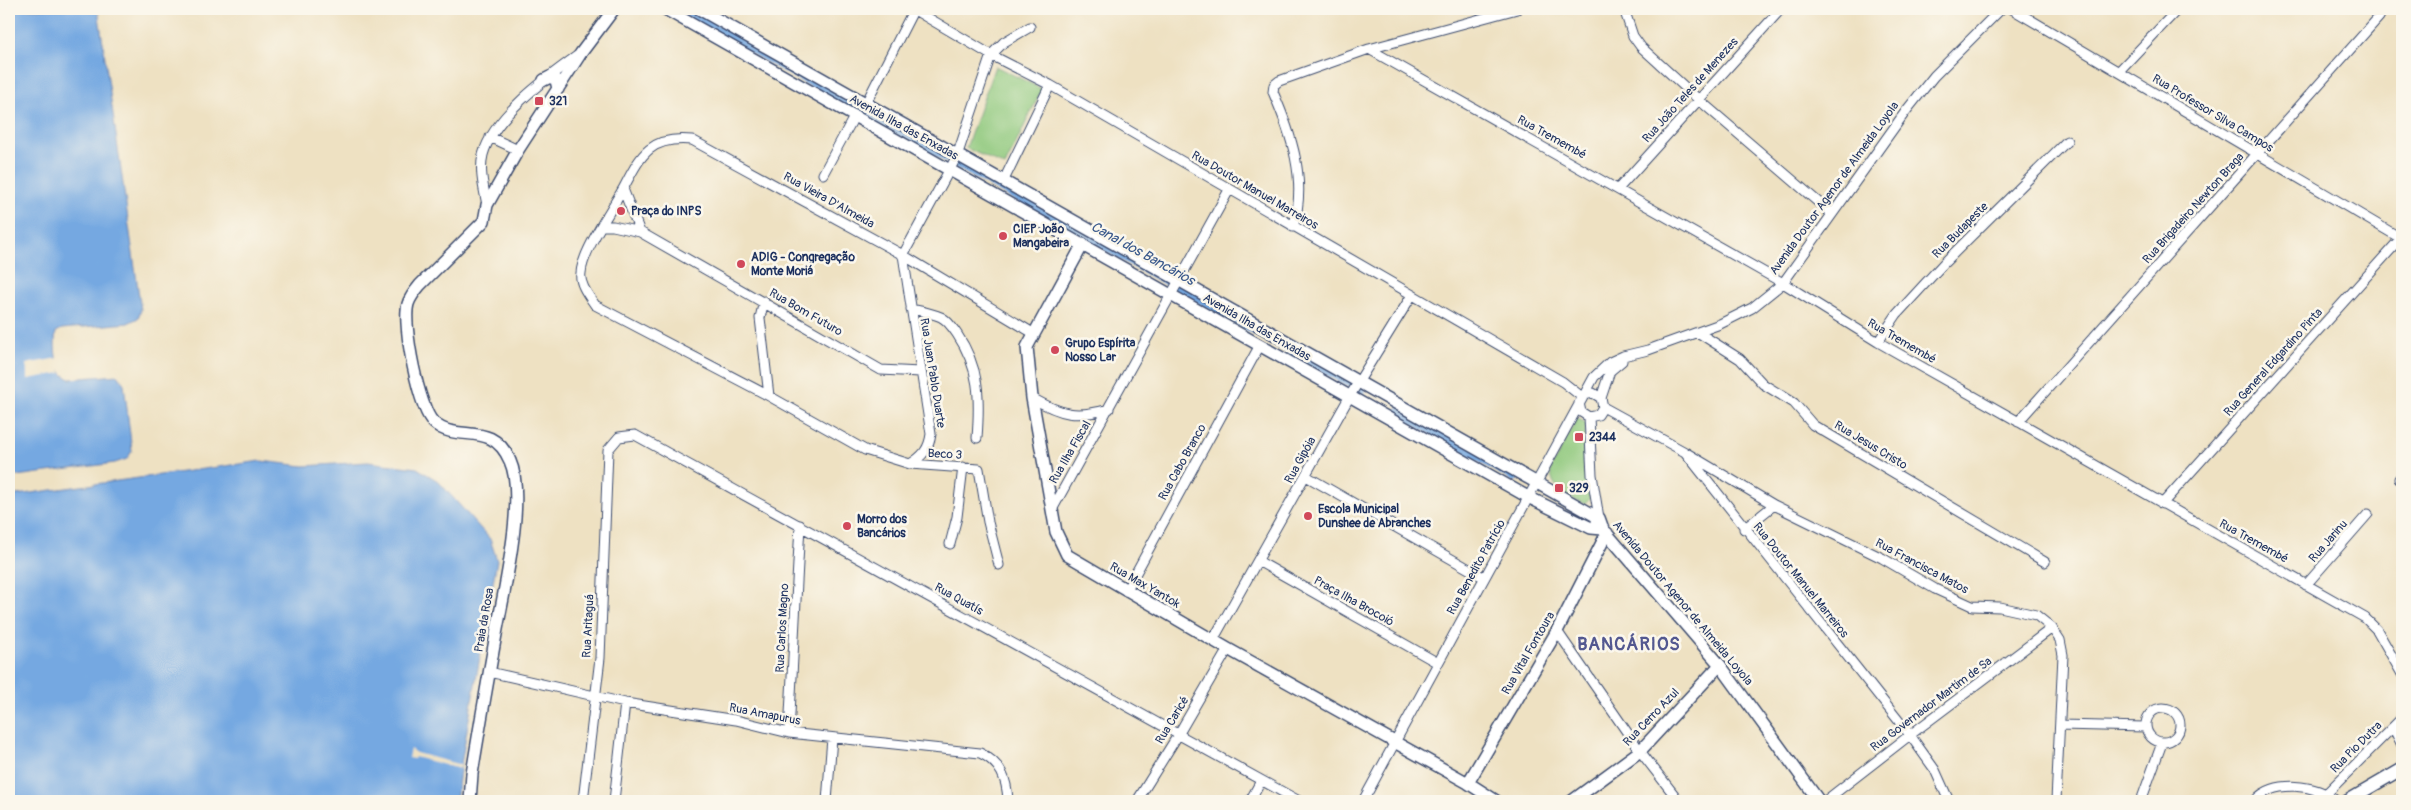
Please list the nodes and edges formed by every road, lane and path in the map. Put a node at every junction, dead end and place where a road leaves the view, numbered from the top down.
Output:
1 (614, 9) edge
2 (664, 9) edge
3 (699, 9) edge
4 (914, 9) edge
5 (1517, 9) edge
6 (1624, 9) edge
7 (1780, 9) edge
8 (2002, 9) edge
9 (2012, 9) edge
10 (2178, 9) edge
11 (2383, 9) edge
12 (1030, 27) dead end
13 (1369, 49) junction
14 (580, 53) junction
15 (991, 55) junction
16 (2119, 71) junction
17 (544, 80) junction
18 (1050, 85) junction
19 (558, 89) junction
20 (1698, 99) junction
21 (865, 104) junction
22 (855, 116) junction
23 (490, 137) junction
24 (2067, 141) dead end
25 (518, 150) junction
26 (2258, 155) junction
27 (957, 156) junction
28 (951, 168) junction
29 (823, 174) dead end
30 (1003, 182) junction
31 (623, 189) junction
32 (1618, 189) junction
33 (1229, 190) junction
34 (487, 205) junction
35 (1832, 214) junction
36 (602, 226) junction
37 (1292, 226) junction
38 (640, 232) junction
39 (2402, 238) edge
40 (1083, 244) junction
41 (903, 255) junction
42 (1783, 284) junction
43 (1176, 287) junction
44 (1412, 295) junction
45 (764, 302) junction
46 (911, 309) junction
47 (1033, 333) junction
48 (1699, 333) junction
49 (1878, 342) junction
50 (1260, 345) junction
51 (1632, 353) junction
52 (920, 372) junction
53 (1359, 381) junction
54 (1350, 395) junction
55 (769, 396) junction
56 (1032, 398) junction
57 (1582, 398) junction
58 (1602, 402) junction
59 (1109, 409) junction
60 (1589, 417) junction
61 (2018, 422) junction
62 (978, 438) dead end
63 (608, 450) joint
64 (1685, 452) junction
65 (910, 464) junction
66 (963, 467) junction
67 (1306, 476) junction
68 (1538, 483) junction
69 (1528, 497) junction
70 (2162, 504) junction
71 (1774, 505) junction
72 (1053, 508) junction
73 (2368, 514) dead end
74 (800, 524) junction
75 (1600, 527) junction
76 (1744, 529) junction
77 (950, 544) dead end
78 (1258, 560) junction
79 (2045, 562) dead end
80 (999, 565) dead end
81 (1483, 577) junction
82 (2306, 585) junction
83 (1126, 591) junction
84 (2052, 628) junction
85 (1557, 630) junction
86 (1213, 640) junction
87 (1228, 649) junction
88 (1438, 663) junction
89 (1720, 665) junction
90 (489, 672) junction
91 (2402, 674) edge
92 (594, 697) junction
93 (625, 704) junction
94 (2402, 718) edge
95 (2060, 725) junction
96 (2145, 727) junction
97 (2393, 727) junction
98 (789, 733) junction
99 (1910, 734) junction
100 (1178, 735) junction
101 (832, 738) junction
102 (1394, 743) junction
103 (2162, 743) junction
104 (2402, 745) edge
105 (1640, 751) junction
106 (2402, 769) edge
107 (1261, 782) junction
108 (1468, 783) junction
109 (2328, 793) junction
110 (470, 801) edge
111 (583, 801) edge
112 (614, 801) edge
113 (826, 801) edge
114 (1008, 801) edge
115 (1137, 801) edge
116 (1250, 801) edge
117 (1299, 801) edge
118 (1363, 801) edge
119 (1496, 801) edge
120 (1572, 801) edge
121 (1679, 801) edge
122 (1819, 801) edge
123 (1825, 801) edge
124 (1949, 801) edge
125 (2056, 801) edge
126 (2141, 801) edge
127 (2255, 801) edge
128 (2336, 801) edge
129 (2347, 801) edge

1 - 14 street
2 - 22 street, Avenida Ilha das Enxadas
3 - 21 street, Avenida Ilha das Enxadas
4 - 15 street, Rua Doutor Manuel Marreiros
4 - 21 street
5 - 13 street
6 - 20 street
7 - 20 street, Rua João Teles de Menezes
8 - 35 street, Avenida Doutor Agenor de Almeida Loyola
9 - 16 street, Rua Professor Silva Campos
10 - 16 street
11 - 26 street, Rua Brigadeiro Newton Braga
12 - 15 street
13 - 32 street, Rua Tremembé
13 - 37 street
14 - 17 street
14 - 19 street
15 - 18 street, Rua Doutor Manuel Marreiros
15 - 27 street
16 - 26 street, Rua Professor Silva Campos
17 - 19 street
17 - 23 street
18 - 30 street
18 - 33 street, Rua Doutor Manuel Marreiros
19 - 25 street
20 - 32 street, Rua João Teles de Menezes
20 - 35 street
21 - 27 street, Avenida Ilha das Enxadas
22 - 28 street, Avenida Ilha das Enxadas
22 - 29 street
23 - 25 street
23 - 34 street
24 - 49 street, Rua Budapeste
25 - 34 street
26 - 39 street, Rua Professor Silva Campos
26 - 61 street, Rua Brigadeiro Newton Braga
27 - 28 street
27 - 30 street, Avenida Ilha das Enxadas
28 - 40 street, Avenida Ilha das Enxadas
28 - 41 street
30 - 43 street, Avenida Ilha das Enxadas
31 - 36 street, Rua Vieira D'Almeida
31 - 38 street
31 - 41 street, Rua Vieira D'Almeida
32 - 42 street, Rua Tremembé
33 - 37 street, Rua Doutor Manuel Marreiros
33 - 43 street, Rua Ilha Fiscal
34 - 90 street, Praia da Rosa
35 - 42 street, Avenida Doutor Agenor de Almeida Loyola
36 - 38 street, Rua Bom Futuro
36 - 55 street
37 - 44 street, Rua Doutor Manuel Marreiros
38 - 45 street, Rua Bom Futuro
39 - 70 street, Rua General Edgardino Pinta
40 - 43 street, Avenida Ilha das Enxadas
40 - 47 street, Rua Max Yantok
41 - 46 street, Rua Juan Pablo Duarte
41 - 47 street, Rua Vieira D'Almeida
42 - 48 street, Avenida Doutor Agenor de Almeida Loyola
42 - 49 street, Rua Tremembé
43 - 50 street, Avenida Ilha das Enxadas
43 - 53 street, Avenida Ilha das Enxadas
43 - 59 street, Rua Ilha Fiscal
44 - 53 street, Rua Gipóia
44 - 57 street, Rua Doutor Manuel Marreiros
45 - 52 street, Rua Bom Futuro
45 - 55 street
46 - 52 street, Rua Juan Pablo Duarte
46 - 62 street
47 - 56 street, Rua Max Yantok
48 - 51 street, Avenida Doutor Agenor de Almeida Loyola
48 - 79 street, Rua Jesus Cristo
49 - 61 street, Rua Tremembé
50 - 54 street, Avenida Ilha das Enxadas
50 - 83 street, Rua Cabo Branco
51 - 57 street, Avenida Doutor Agenor de Almeida Loyola
51 - 58 street, Avenida Doutor Agenor de Almeida Loyola
52 - 65 street, Rua Juan Pablo Duarte
53 - 54 street, Rua Gipóia
53 - 68 street, Avenida Ilha das Enxadas
54 - 67 street, Rua Gipóia
54 - 69 street, Avenida Ilha das Enxadas
55 - 65 street
56 - 59 street, Rua Ilha Fiscal
56 - 72 street, Rua Max Yantok
57 - 58 street
57 - 60 street
57 - 68 street, Rua Benedito Patrício
58 - 60 street
58 - 64 street, Rua Doutor Manuel Marreiros
59 - 72 street, Rua Ilha Fiscal
60 - 75 street, Avenida Doutor Agenor de Almeida Loyola
61 - 70 street, Rua Tremembé
63 - 74 street, Rua Quatís
63 - 92 street, Rua Aritaguá
64 - 71 street, Rua Francisca Matos
64 - 76 street, Rua Doutor Manuel Marreiros
65 - 66 street, Beco 3
66 - 77 street
66 - 80 street, Beco 3
67 - 78 street, Rua Gipóia
67 - 81 street
68 - 69 street, Rua Benedito Patrício
68 - 75 street, Avenida Ilha das Enxadas
69 - 75 street, Avenida Ilha das Enxadas
69 - 81 street, Rua Benedito Patrício
70 - 82 street, Rua Tremembé
71 - 76 street
71 - 84 street, Rua Francisca Matos
72 - 83 street, Rua Max Yantok
73 - 82 street, Rua Jarinu
74 - 98 street, Rua Carlos Magno
74 - 100 street, Rua Quatís
75 - 85 street, Rua Vital Fontoura
75 - 89 street, Avenida Doutor Agenor de Almeida Loyola
76 - 99 street, Rua Doutor Manuel Marreiros
78 - 86 street, Rua Gipóia
78 - 88 street, Praça Ilha Brocoió
81 - 88 street, Rua Benedito Patrício
82 - 91 street, Rua Tremembé
83 - 86 street, Rua Max Yantok
84 - 95 street
84 - 99 street, Rua Governador Martim de Sa
85 - 105 street
85 - 108 street, Rua Vital Fontoura
86 - 87 street, Rua Max Yantok
87 - 100 street, Rua Caricé
87 - 102 street, Rua Max Yantok
88 - 102 street, Rua Benedito Patrício
89 - 105 street, Rua Cerro Azul
89 - 122 street, Avenida Doutor Agenor de Almeida Loyola
90 - 92 street, Rua Amapurus
90 - 110 street, Praia da Rosa
92 - 93 street, Rua Amapurus
92 - 111 street, Rua Aritaguá
93 - 98 street, Rua Amapurus
93 - 112 street
94 - 97 street, Rua Pio Dutra
95 - 96 street
95 - 125 street
96 - 103 street
96 - 103 street
97 - 104 street
97 - 109 street, Rua Pio Dutra
98 - 101 street, Rua Amapurus
99 - 123 street, Rua Governador Martim de Sa
99 - 124 street, Rua Doutor Manuel Marreiros
100 - 107 street, Rua Quatís
100 - 115 street, Rua Caricé
101 - 113 street
101 - 114 street, Rua Amapurus
102 - 108 street, Rua Max Yantok
102 - 118 street, Rua Benedito Patrício
103 - 126 street
105 - 120 street, Rua Cerro Azul
105 - 121 street
106 - 129 street
107 - 116 street
107 - 117 street, Rua Quatís
108 - 119 street, Rua Max Yantok
109 - 127 street
109 - 128 street

